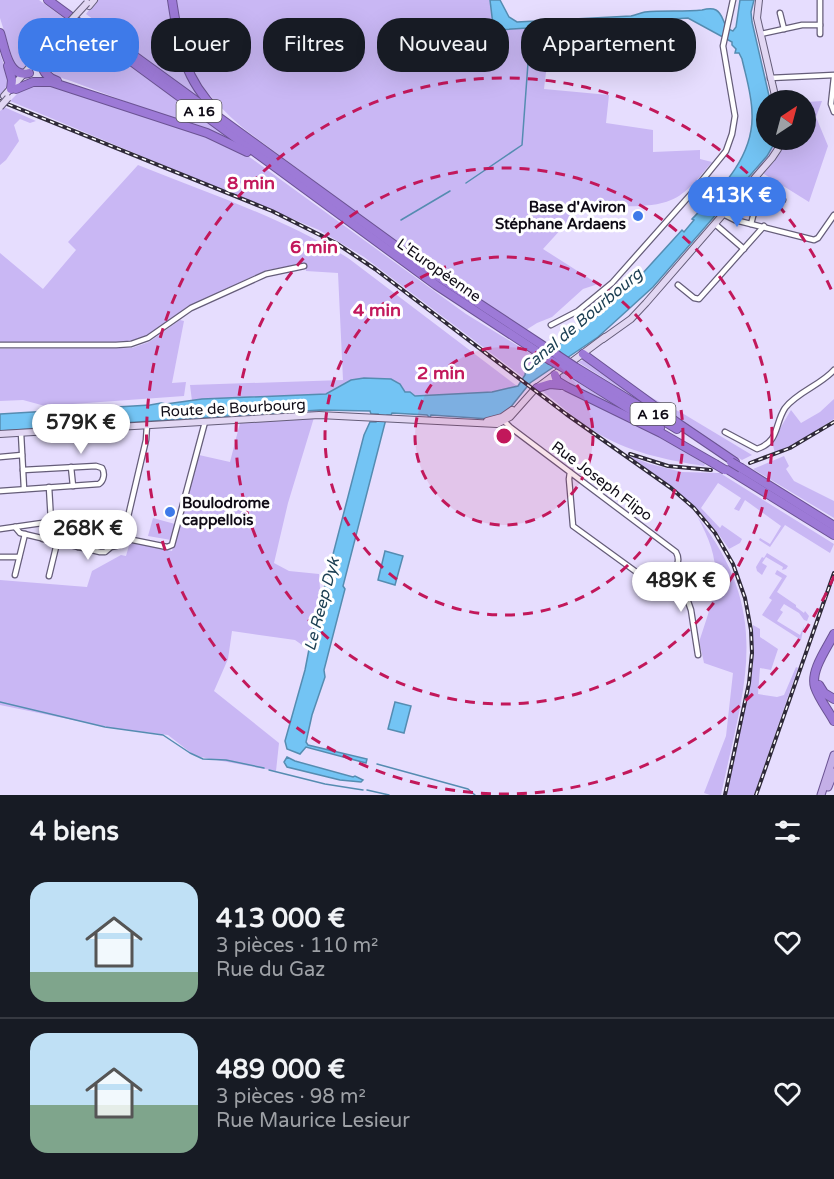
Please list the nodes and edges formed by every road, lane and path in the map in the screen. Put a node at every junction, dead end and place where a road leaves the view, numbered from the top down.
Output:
1 (48, 0) edge
2 (57, 0) edge
3 (94, 0) edge
4 (172, 0) edge
5 (733, 0) edge
6 (759, 0) edge
7 (820, 0) edge
8 (88, 3) edge
9 (780, 13) dead end
10 (76, 18) edge
11 (820, 25) junction
12 (784, 29) junction
13 (0, 33) edge
14 (760, 34) junction
15 (820, 34) dead end
16 (0, 43) edge
17 (46, 72) edge
18 (26, 74) joint
19 (834, 76) edge
20 (770, 78) junction
21 (773, 90) edge
22 (8, 94) edge
23 (0, 107) edge
24 (137, 110) junction
25 (834, 112) edge
26 (777, 150) edge
27 (324, 195) junction
28 (783, 200) dead end
29 (723, 214) junction
30 (834, 215) edge
31 (351, 223) junction
32 (715, 224) junction
33 (751, 224) junction
34 (764, 226) junction
35 (744, 249) junction
36 (304, 266) dead end
37 (678, 285) dead end
38 (551, 326) dead end
39 (0, 345) edge
40 (538, 348) junction
41 (584, 353) junction
42 (834, 370) edge
43 (556, 373) junction
44 (567, 387) junction
45 (537, 388) junction
46 (503, 419) junction
47 (205, 422) junction
48 (147, 425) junction
49 (725, 432) dead end
50 (21, 433) junction
51 (0, 434) edge
52 (22, 455) junction
53 (0, 457) edge
54 (730, 466) junction
55 (71, 467) junction
56 (23, 470) junction
57 (570, 472) junction
58 (73, 486) junction
59 (49, 487) junction
60 (764, 487) junction
61 (24, 489) junction
62 (0, 491) edge
63 (788, 502) junction
64 (85, 521) junction
65 (49, 522) junction
66 (15, 527) junction
67 (0, 529) edge
68 (125, 531) junction
69 (833, 531) edge
70 (25, 534) junction
71 (123, 538) junction
72 (43, 539) junction
73 (57, 543) junction
74 (78, 547) junction
75 (0, 557) edge
76 (19, 557) junction
77 (676, 567) junction
78 (15, 575) dead end
79 (49, 576) dead end
80 (834, 634) edge
81 (834, 641) edge
82 (698, 655) dead end
83 (831, 699) edge
84 (834, 712) edge
85 (834, 721) edge
86 (834, 754) edge
87 (834, 772) edge
88 (823, 795) edge

1 - 31 highway, L'Européenne / A 16
2 - 27 highway, L'Européenne / A 16
3 - 8 main road
4 - 27 highway
5 - 38 street
6 - 14 main road
7 - 11 street
8 - 10 main road, bridge
9 - 12 street
11 - 12 street
11 - 15 street
12 - 14 street
13 - 18 highway
14 - 20 main road
16 - 22 highway
17 - 24 highway
18 - 22 main road
19 - 20 street
19 - 25 street
20 - 21 main road
22 - 23 main road, bridge
22 - 24 highway
24 - 31 highway
26 - 29 main road
27 - 40 highway, L'Européenne / A 16
28 - 33 street
29 - 32 main road
29 - 33 street
30 - 34 street
31 - 40 highway, L'Européenne / A 16
32 - 35 street
32 - 41 main road
33 - 34 street
34 - 35 street
35 - 37 street
36 - 39 street
40 - 54 highway, L'Européenne / A 16, bridge
41 - 43 main road
41 - 54 highway
42 - 49 street
43 - 44 highway
43 - 45 main road
43 - 46 main road
44 - 45 highway
44 - 54 highway
45 - 46 main road
46 - 47 main road, Route de Bourbourg
46 - 57 street, Rue Joseph Flipo
47 - 48 main road, Route de Bourbourg
47 - 71 street
48 - 50 main road, Route de Bourbourg
48 - 68 street
50 - 51 main road, Route de Bourbourg
50 - 52 street
52 - 53 street
52 - 56 street
54 - 60 highway
54 - 60 highway, L'Européenne / A 16
55 - 56 street
55 - 58 street
55 - 58 street
56 - 61 street
57 - 77 street, Rue Joseph Flipo
57 - 77 street
58 - 59 street
59 - 61 street
59 - 65 street
60 - 63 highway, L'Européenne / A 16
61 - 62 street
63 - 69 highway
63 - 69 highway
64 - 65 street
64 - 68 street
64 - 74 street
65 - 66 street
65 - 72 street
66 - 67 street
66 - 70 street
68 - 71 street
70 - 72 street
70 - 76 street
71 - 74 street
72 - 73 street
73 - 74 street
73 - 79 street
75 - 76 street
76 - 78 street
77 - 82 street
80 - 83 highway
81 - 83 highway
83 - 84 highway
83 - 85 highway
86 - 88 main road
87 - 88 main road

